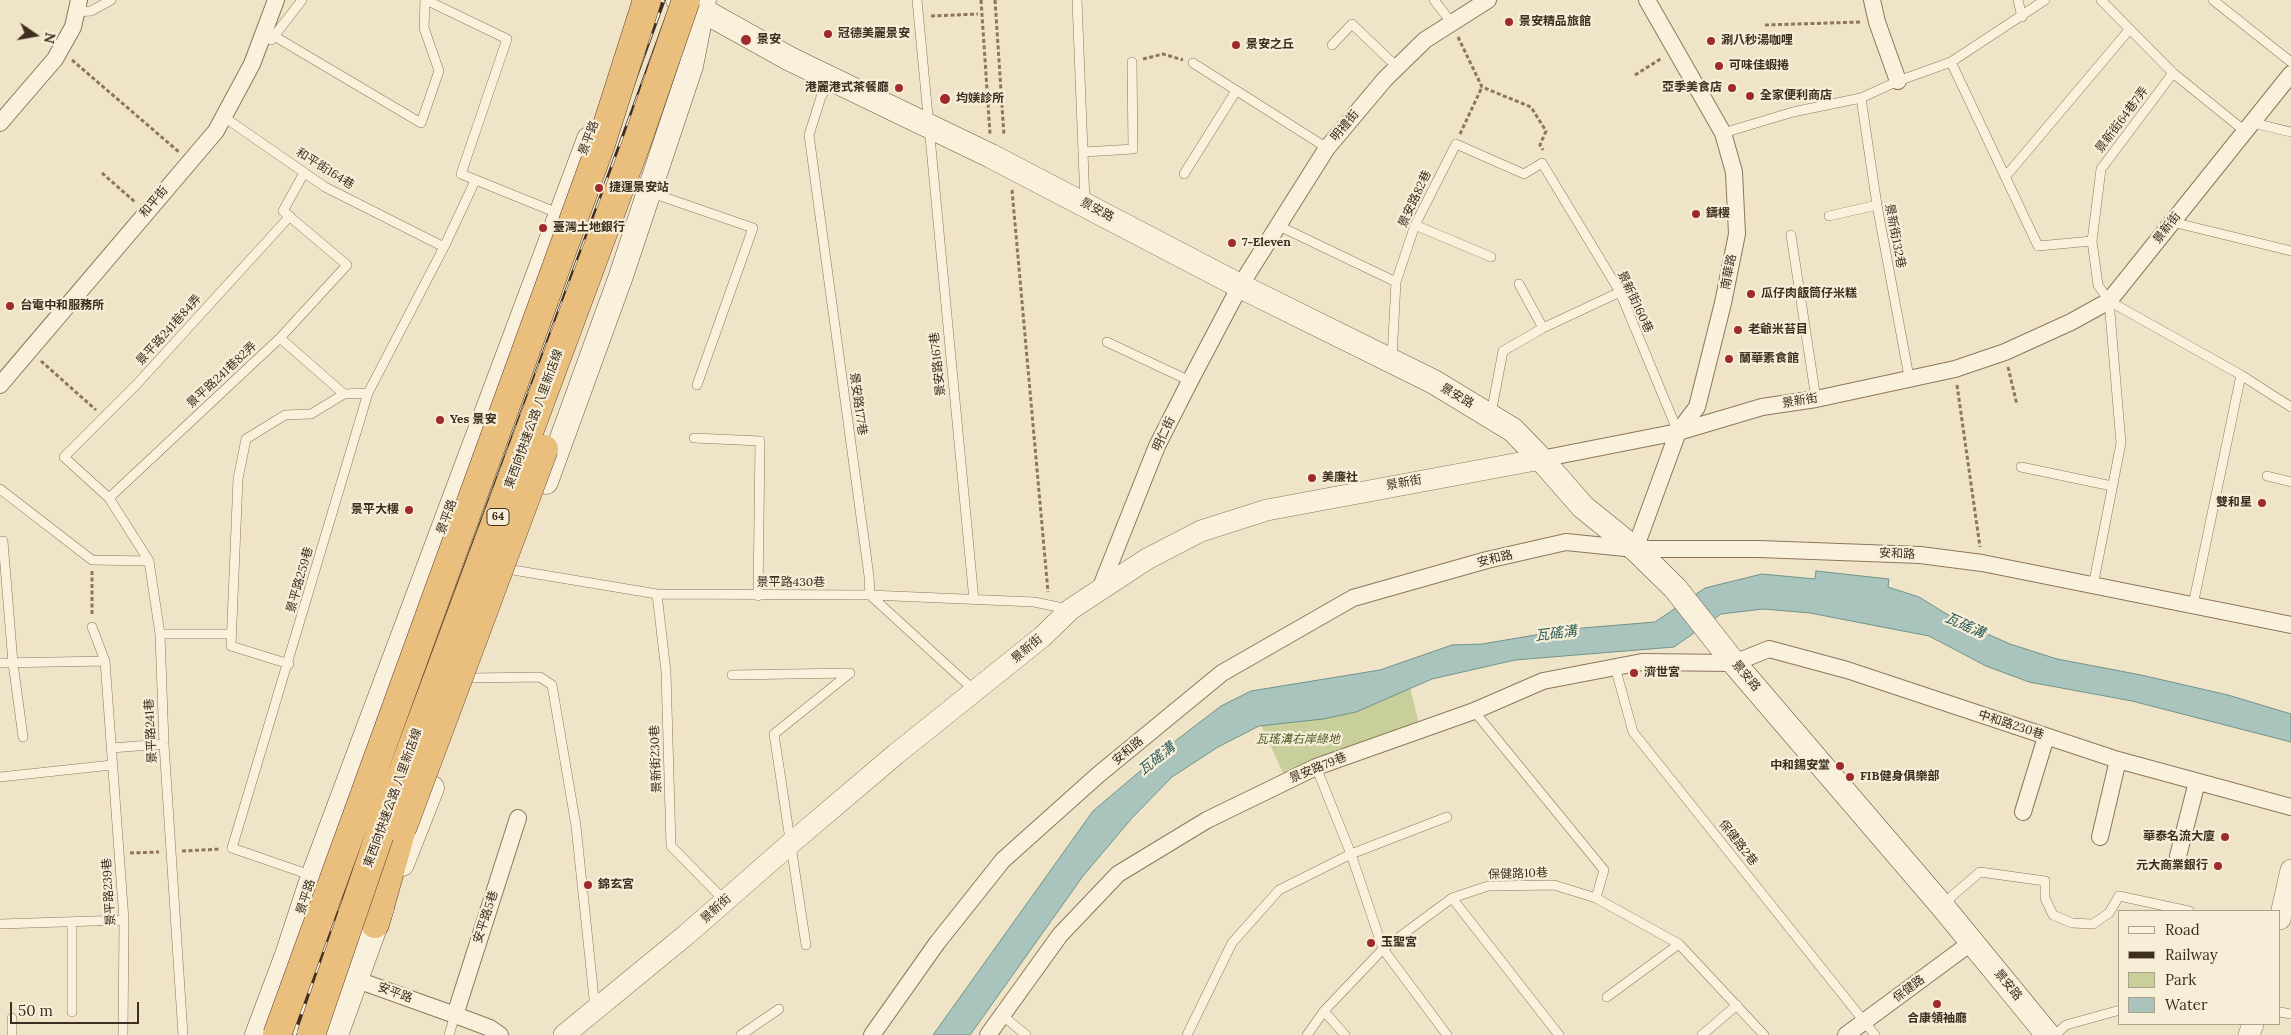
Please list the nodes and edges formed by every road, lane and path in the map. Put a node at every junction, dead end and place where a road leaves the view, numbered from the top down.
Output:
1 (111, 0) edge
2 (276, 0) edge
3 (302, 0) edge
4 (426, 0) edge
5 (639, 0) edge
6 (647, 0) edge
7 (678, 0) edge
8 (917, 0) edge
9 (981, 0) edge
10 (995, 0) edge
11 (1077, 0) edge
12 (1434, 0) edge
13 (1488, 0) edge
14 (1647, 0) edge
15 (1872, 0) edge
16 (2018, 0) edge
17 (2045, 0) edge
18 (2101, 0) edge
19 (2213, 0) edge
20 (694, 3) edge
21 (78, 6) edge
22 (978, 14) dead end
23 (918, 16) junction
24 (2022, 17) junction
25 (1451, 22) junction
26 (1877, 22) junction
27 (1765, 25) dead end
28 (2129, 30) junction
29 (274, 36) junction
30 (1332, 44) dead end
31 (60, 50) junction
32 (1676, 50) junction
33 (1132, 62) joint
34 (1952, 62) junction
35 (2291, 62) edge
36 (1193, 63) joint
37 (252, 64) junction
38 (1397, 67) junction
39 (2173, 73) junction
40 (2291, 74) edge
41 (1635, 75) dead end
42 (831, 78) junction
43 (1898, 81) junction
44 (1482, 87) junction
45 (1236, 91) junction
46 (1860, 98) junction
47 (224, 116) junction
48 (0, 123) edge
49 (927, 125) junction
50 (2249, 128) junction
51 (2291, 132) edge
52 (1723, 133) junction
53 (1004, 136) dead end
54 (1456, 144) junction
55 (1327, 148) junction
56 (1084, 152) junction
57 (189, 161) junction
58 (1001, 162) junction
59 (1542, 163) junction
60 (304, 172) junction
61 (102, 173) dead end
62 (1184, 174) dead end
63 (2006, 176) junction
64 (474, 181) junction
65 (649, 192) junction
66 (1085, 204) junction
67 (1877, 205) junction
68 (146, 212) junction
69 (560, 214) junction
70 (290, 216) junction
71 (1829, 216) dead end
72 (2172, 222) junction
73 (1277, 225) junction
74 (1415, 225) junction
75 (1791, 235) dead end
76 (2092, 241) junction
77 (444, 247) junction
78 (2291, 251) edge
79 (1491, 258) dead end
80 (1396, 282) junction
81 (1519, 284) dead end
82 (1240, 286) junction
83 (1620, 292) junction
84 (2109, 302) junction
85 (1543, 328) junction
86 (280, 338) junction
87 (1107, 342) dead end
88 (29, 350) junction
89 (2005, 352) junction
90 (1392, 361) junction
91 (1954, 369) junction
92 (2241, 375) junction
93 (1909, 377) junction
94 (1190, 380) junction
95 (0, 385) edge
96 (697, 385) dead end
97 (368, 393) junction
98 (344, 394) junction
99 (1816, 399) junction
100 (2017, 405) dead end
101 (2291, 407) edge
102 (1491, 415) junction
103 (104, 417) junction
104 (1678, 432) junction
105 (694, 438) dead end
106 (64, 457) joint
107 (1541, 459) junction
108 (2021, 467) dead end
109 (2267, 476) dead end
110 (2291, 482) edge
111 (2112, 486) junction
112 (0, 489) edge
113 (109, 498) junction
114 (3, 542) dead end
115 (1635, 550) junction
116 (92, 560) junction
117 (149, 561) junction
118 (1982, 563) junction
119 (513, 570) junction
120 (2093, 586) junction
121 (1100, 589) junction
122 (657, 594) junction
123 (870, 595) junction
124 (758, 596) junction
125 (974, 600) junction
126 (1049, 605) junction
127 (2193, 605) junction
128 (1071, 609) junction
129 (2291, 626) edge
130 (92, 627) joint
131 (160, 634) junction
132 (231, 634) junction
133 (105, 661) junction
134 (13, 662) junction
135 (0, 663) edge
136 (1734, 663) junction
137 (288, 664) junction
138 (1615, 667) junction
139 (732, 675) dead end
140 (471, 678) junction
141 (976, 691) junction
142 (1474, 711) junction
143 (23, 737) dead end
144 (2046, 737) junction
145 (164, 744) junction
146 (111, 748) junction
147 (2118, 760) junction
148 (112, 765) junction
149 (1316, 767) junction
150 (0, 777) edge
151 (2197, 782) junction
152 (2291, 808) edge
153 (2023, 812) dead end
154 (1447, 817) dead end
155 (518, 818) dead end
156 (2100, 837) dead end
157 (790, 844) junction
158 (232, 848) junction
159 (171, 852) junction
160 (119, 853) junction
161 (1351, 854) junction
162 (2178, 856) dead end
163 (2291, 870) edge
164 (313, 876) junction
165 (1452, 898) junction
166 (1596, 898) junction
167 (725, 902) junction
168 (1943, 907) junction
169 (2184, 910) edge
170 (2281, 915) edge
171 (124, 920) junction
172 (72, 922) junction
173 (0, 924) edge
174 (375, 924) junction
175 (1972, 942) junction
176 (1679, 944) junction
177 (806, 945) dead end
178 (1383, 949) junction
179 (287, 955) junction
180 (356, 978) junction
181 (1607, 998) dead end
182 (1737, 1006) junction
183 (779, 1009) dead end
184 (595, 1010) junction
185 (1324, 1011) junction
186 (2118, 1011) edge
187 (72, 1012) dead end
188 (455, 1015) junction
189 (1002, 1015) junction
190 (12, 1018) dead end
191 (1864, 1022) junction
192 (12, 1035) edge
193 (123, 1035) edge
194 (184, 1035) edge
195 (257, 1035) edge
196 (277, 1035) edge
197 (312, 1035) edge
198 (336, 1035) edge
199 (449, 1035) edge
200 (500, 1035) edge
201 (564, 1035) edge
202 (741, 1035) edge
203 (872, 1035) edge
204 (988, 1035) edge
205 (1026, 1035) edge
206 (1187, 1035) edge
207 (1306, 1035) edge
208 (1344, 1035) edge
209 (1447, 1035) edge
210 (1559, 1035) edge
211 (1702, 1035) edge
212 (1764, 1035) edge
213 (1846, 1035) edge
214 (1875, 1035) edge
215 (2048, 1035) edge
216 (2055, 1035) edge

1 - 21 lane
2 - 37 street, 和平街
3 - 29 lane
4 - 29 lane
4 - 64 lane
5 - 69 main road, 景平路
6 - 196 highway, 64, bridge
7 - 20 main road, 景安路
8 - 23 lane, 景安路167巷
9 - 58 path
10 - 53 path
11 - 56 lane
12 - 25 lane
13 - 25 street, 明禮街
14 - 32 street, 南華路
15 - 26 street
16 - 24 lane
17 - 24 lane
18 - 28 lane
19 - 35 lane
20 - 42 main road, 景安路
20 - 65 main road
20 - 174 highway, bridge
20 - 180 main road
20 - 197 highway, 東西向快速公路 八里新店線 / 64, bridge
21 - 31 street
22 - 23 path
23 - 49 lane, 景安路167巷
24 - 34 lane
25 - 38 street, 明禮街
25 - 44 path
26 - 27 path
26 - 43 street
28 - 39 lane
28 - 63 lane
29 - 37 lane
30 - 38 lane
31 - 48 street
31 - 57 path
32 - 41 path
32 - 52 street, 南華路
33 - 36 path
33 - 56 lane
34 - 43 lane
34 - 63 lane
36 - 45 lane
37 - 47 street, 和平街
38 - 55 street, 明禮街
39 - 50 lane
39 - 76 lane, 景新街64巷7弄
40 - 50 street, 景新街
42 - 49 main road, 景安路
42 - 123 lane, 景安路177巷
43 - 46 lane
44 - 54 path
44 - 59 path
45 - 55 lane
45 - 62 lane
46 - 52 lane
46 - 67 lane, 景新街132巷
47 - 57 street, 和平街
47 - 60 lane, 和平街164巷
49 - 58 main road, 景安路
49 - 125 lane, 景安路167巷
50 - 51 lane
50 - 72 street, 景新街
52 - 104 street, 南華路
54 - 59 lane
54 - 74 lane, 景安路82巷
55 - 73 street, 明禮街
56 - 66 lane
57 - 68 street, 和平街
58 - 66 main road, 景安路
58 - 126 path
59 - 83 lane, 景新街160巷
60 - 70 lane
60 - 77 lane, 和平街164巷
61 - 68 path
63 - 76 lane
64 - 69 lane
64 - 77 lane, 景平路259巷
65 - 96 lane
65 - 119 main road
66 - 82 main road, 景安路
67 - 71 lane
67 - 93 lane, 景新街132巷
68 - 88 street, 和平街
69 - 164 main road, 景平路
70 - 86 lane, 景平路241巷82弄
70 - 103 lane, 景平路241巷84弄
72 - 78 lane
72 - 84 street, 景新街
73 - 80 lane
73 - 82 street, 明禮街
74 - 79 lane
74 - 80 lane, 景安路82巷
75 - 99 lane
76 - 84 lane, 景新街64巷7弄
77 - 97 lane, 景平路259巷
80 - 90 lane, 景安路82巷
81 - 85 lane
82 - 90 main road, 景安路
82 - 94 street, 明仁街
83 - 85 lane
83 - 104 lane, 景新街160巷
84 - 89 street, 景新街
84 - 92 lane
84 - 111 lane
85 - 102 lane
86 - 98 lane
86 - 113 lane, 景平路241巷82弄
87 - 94 lane
88 - 95 street, 和平街
88 - 103 path
89 - 91 street, 景新街
89 - 100 path
90 - 102 main road, 景安路
91 - 93 street, 景新街
91 - 118 path
92 - 101 lane
92 - 127 lane
93 - 99 street, 景新街
94 - 121 street, 明仁街
97 - 98 lane
97 - 137 lane, 景平路259巷
98 - 132 lane
99 - 104 street, 景新街
102 - 107 main road, 景安路
103 - 106 lane, 景平路241巷84弄
104 - 107 street, 景新街
104 - 115 street, 南華路
105 - 124 lane
106 - 113 lane, 景平路241巷
107 - 115 main road, 景安路
107 - 121 street, 景新街
108 - 111 lane
109 - 110 lane
111 - 120 lane
112 - 116 lane
113 - 117 lane, 景平路241巷
114 - 134 lane
115 - 118 street, 安和路
115 - 136 main road, 景安路
115 - 203 street, 安和路
116 - 117 lane
116 - 130 path
117 - 131 lane, 景平路241巷
118 - 120 street, 安和路
119 - 122 lane, 景平路430巷
119 - 140 main road
120 - 127 street, 安和路
121 - 128 street, 景新街
122 - 124 lane, 景平路430巷
122 - 167 lane, 景新街230巷
123 - 124 lane, 景平路430巷
123 - 125 lane, 景平路430巷
123 - 141 lane
125 - 126 lane, 景平路430巷
126 - 128 lane, 景平路430巷
127 - 129 street, 安和路
128 - 141 street, 景新街
130 - 133 lane, 景平路239巷
131 - 132 lane
131 - 145 lane, 景平路241巷
132 - 137 lane
133 - 134 lane
133 - 146 lane, 景平路239巷
134 - 135 lane
134 - 143 lane
136 - 138 street, 景安路79巷
136 - 144 street, 中和路230巷
136 - 168 main road, 景安路
137 - 158 lane, 景平路259巷
138 - 142 street, 景安路79巷
138 - 191 lane, 保健路2巷
139 - 157 lane
140 - 174 main road
140 - 184 lane
141 - 157 street, 景新街
142 - 149 street, 景安路79巷
142 - 166 lane
144 - 147 street, 中和路230巷
144 - 153 street
145 - 146 lane
145 - 159 lane, 景平路241巷
146 - 148 lane, 景平路239巷
147 - 151 street, 中和路230巷
147 - 156 street
148 - 150 lane
148 - 160 lane, 景平路239巷
149 - 161 lane
149 - 189 street, 景安路79巷
151 - 152 street, 中和路230巷
151 - 162 street
154 - 161 lane
155 - 188 street, 安平路5巷
157 - 167 street, 景新街
157 - 177 lane
158 - 159 path
158 - 164 lane
159 - 160 path
159 - 194 lane, 景平路241巷
160 - 171 lane, 景平路239巷
161 - 178 lane
161 - 206 lane
163 - 170 street
164 - 179 main road, 景平路
165 - 166 lane, 保健路10巷
165 - 178 lane, 保健路10巷
165 - 210 lane
166 - 176 lane, 保健路10巷
167 - 184 street, 景新街
168 - 169 lane
168 - 175 main road, 景安路
171 - 172 lane
171 - 193 lane, 景平路239巷
172 - 173 lane
172 - 187 lane
174 - 180 main road
175 - 191 street, 保健路
175 - 215 main road, 景安路
176 - 181 lane
176 - 182 lane, 保健路10巷
178 - 185 lane, 保健路10巷
178 - 209 lane
179 - 180 street, 安平路
179 - 195 main road, 景平路
180 - 188 street, 安平路
180 - 198 main road
182 - 211 lane
182 - 212 lane, 保健路10巷
183 - 202 lane
184 - 201 street, 景新街
185 - 207 lane, 保健路10巷
185 - 208 lane
186 - 216 lane
188 - 199 lane
188 - 200 street, 安平路
189 - 204 street, 景安路79巷
189 - 205 lane
190 - 192 lane
191 - 213 street, 保健路
191 - 214 lane, 保健路2巷

